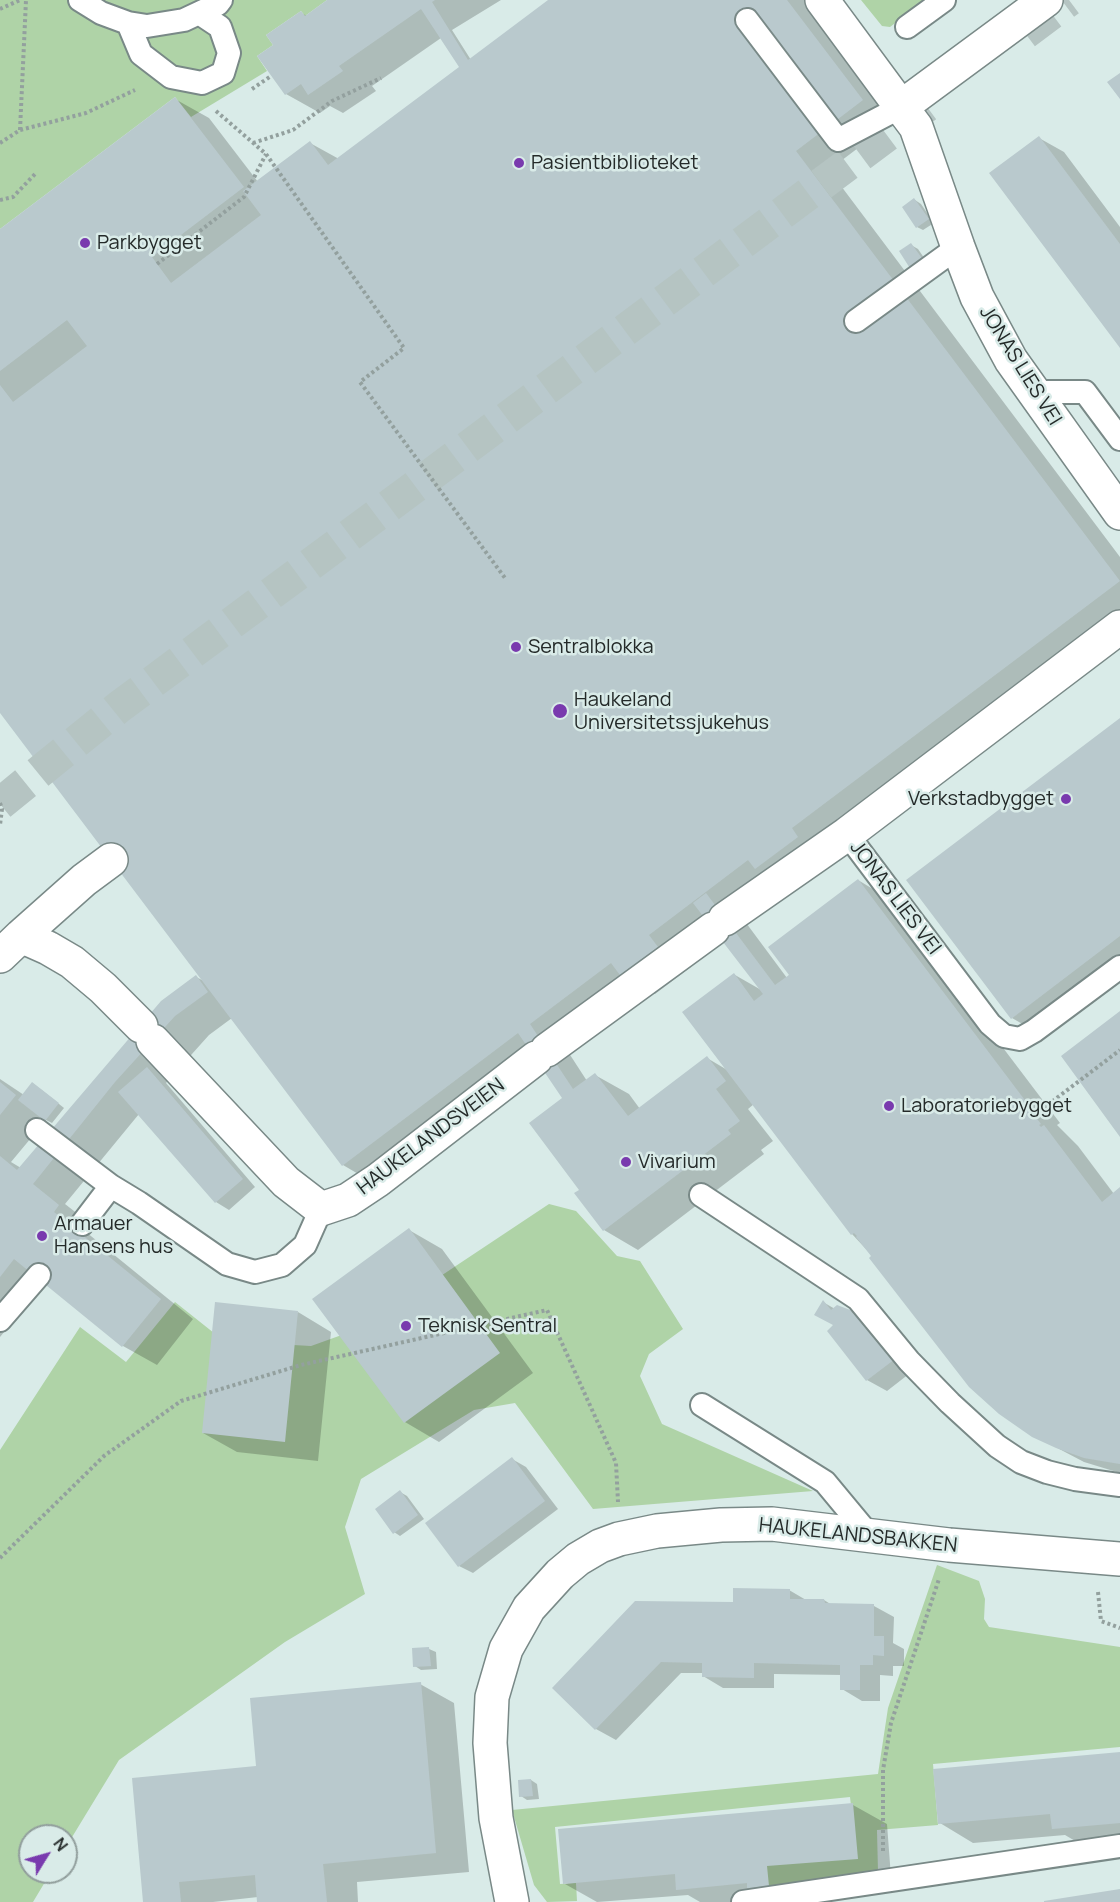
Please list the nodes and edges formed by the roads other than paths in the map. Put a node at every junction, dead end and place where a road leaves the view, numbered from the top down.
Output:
1 (80, 0) edge
2 (221, 0) edge
3 (822, 0) edge
4 (944, 0) edge
5 (1046, 0) edge
6 (199, 12) junction
7 (747, 20) dead end
8 (137, 25) junction
9 (908, 27) dead end
10 (901, 107) junction
11 (958, 247) junction
12 (856, 321) dead end
13 (1033, 392) junction
14 (1120, 439) edge
15 (1120, 513) edge
16 (1120, 627) edge
17 (847, 834) junction
18 (111, 860) dead end
19 (10, 946) edge
20 (1120, 967) edge
21 (37, 1130) dead end
22 (111, 1186) junction
23 (701, 1195) dead end
24 (321, 1209) junction
25 (82, 1224) dead end
26 (39, 1275) dead end
27 (0, 1320) edge
28 (702, 1405) dead end
29 (1120, 1485) edge
30 (869, 1535) junction
31 (1108, 1559) edge
32 (1120, 1846) edge
33 (512, 1902) edge
34 (743, 1902) edge

1 - 8 lane
2 - 6 lane
3 - 10 street, JONAS LIES VEI
4 - 9 lane
5 - 10 street
6 - 8 lane
6 - 8 lane
7 - 10 lane
10 - 11 street, JONAS LIES VEI
11 - 12 lane
11 - 13 street, JONAS LIES VEI
13 - 14 lane
13 - 15 street, JONAS LIES VEI
16 - 17 street, JONAS LIES VEI
17 - 20 lane, JONAS LIES VEI
17 - 24 street, HAUKELANDSVEIEN
18 - 19 street
19 - 24 street
21 - 22 lane
22 - 24 lane
22 - 25 lane
23 - 29 lane
26 - 27 lane
28 - 30 lane
30 - 31 street, HAUKELANDSBAKKEN
30 - 33 street, HAUKELANDSBAKKEN
32 - 34 lane

